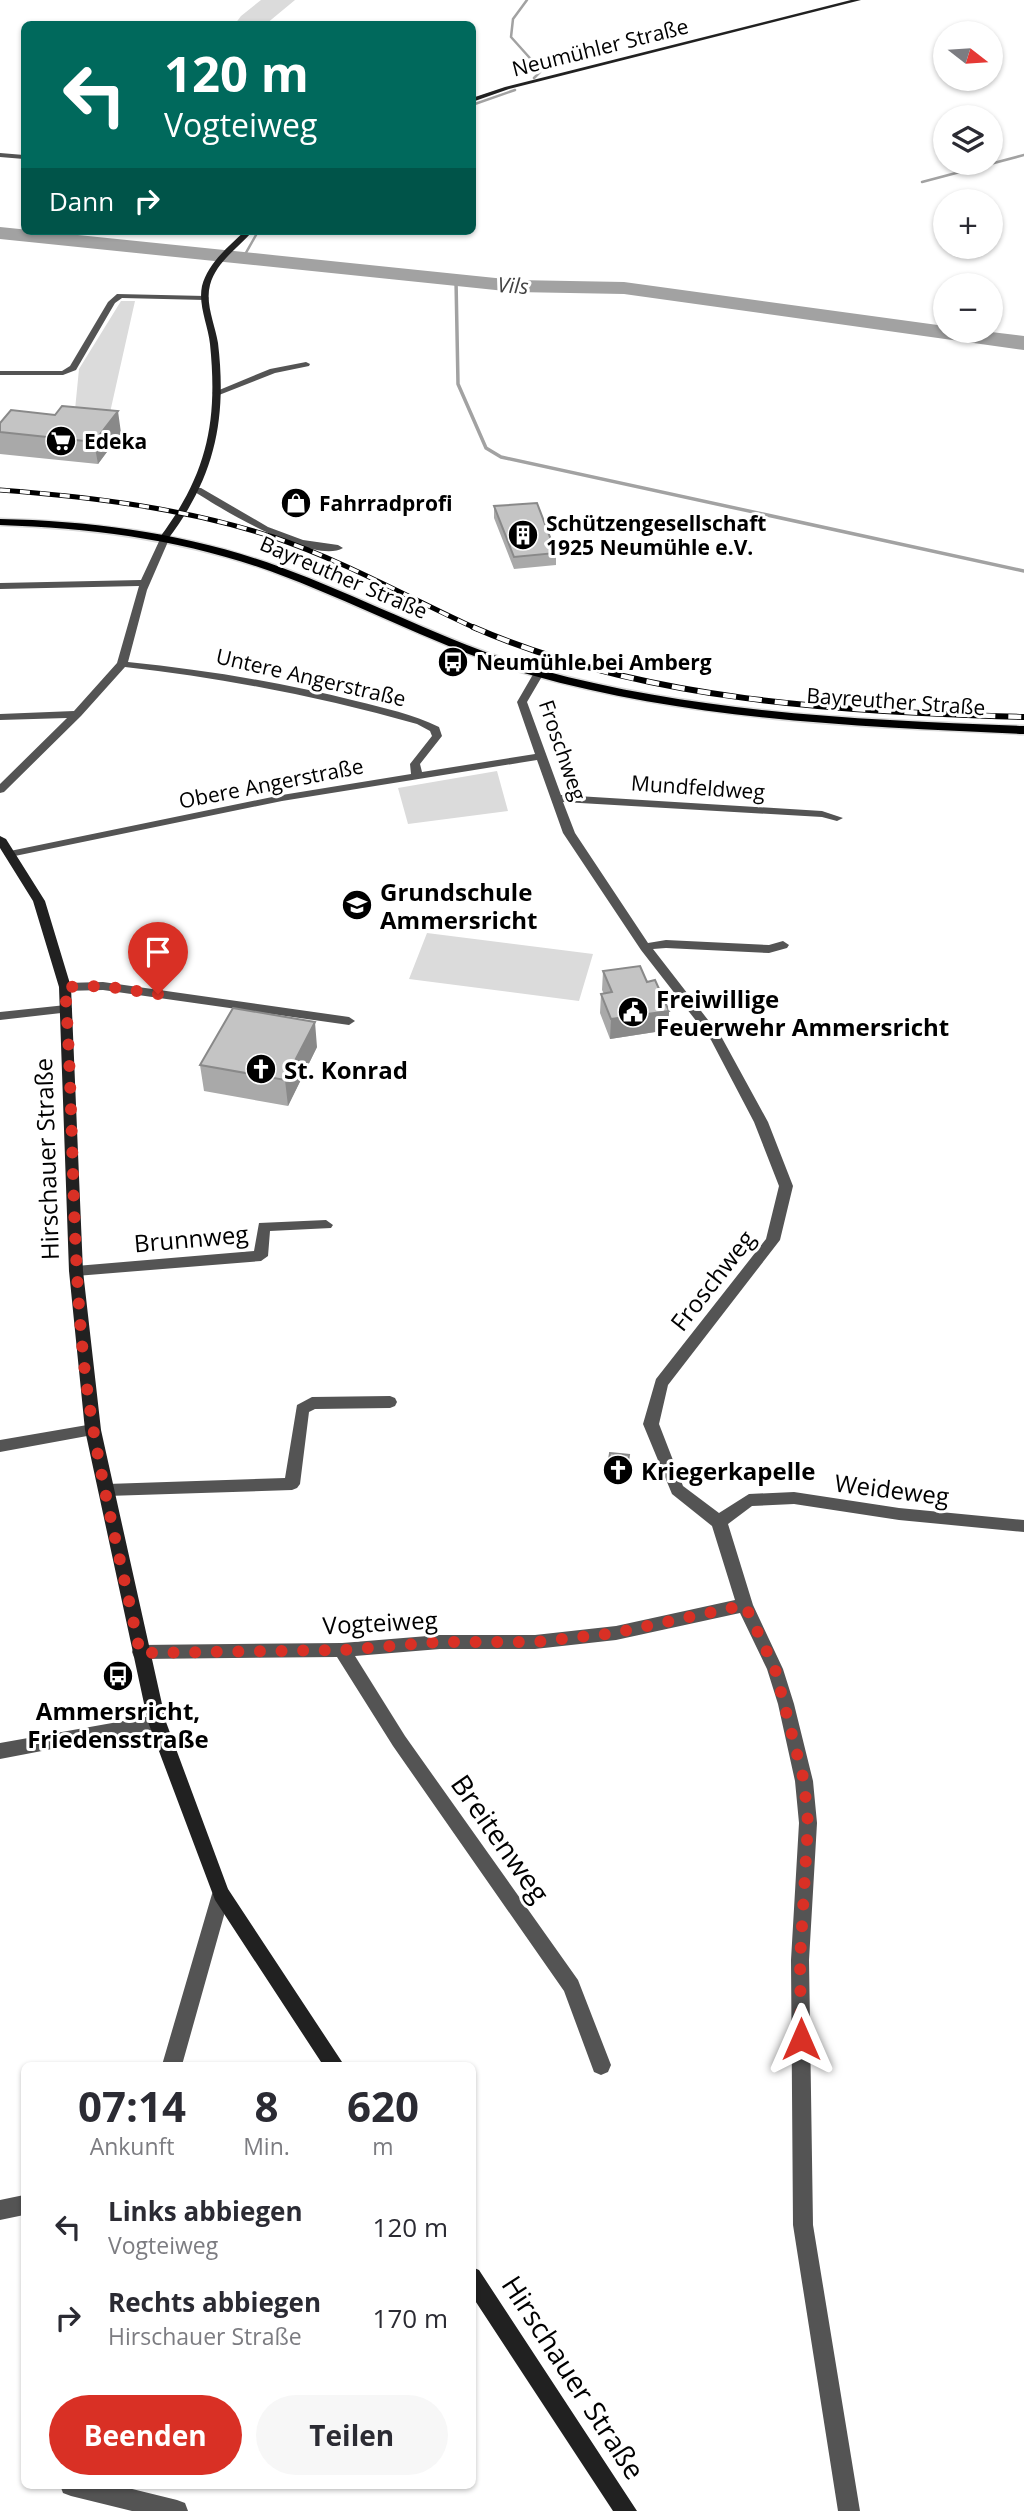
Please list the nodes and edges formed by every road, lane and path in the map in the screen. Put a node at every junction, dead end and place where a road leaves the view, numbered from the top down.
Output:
1 (858, 0) edge
2 (476, 99) edge
3 (0, 155) edge
4 (21, 156) edge
5 (245, 235) edge
6 (205, 298) junction
7 (306, 364) dead end
8 (0, 373) edge
9 (216, 393) junction
10 (198, 490) junction
11 (0, 522) edge
12 (165, 537) junction
13 (338, 548) dead end
14 (145, 583) junction
15 (0, 586) edge
16 (122, 664) junction
17 (539, 673) junction
18 (77, 714) junction
19 (0, 717) edge
20 (1024, 730) edge
21 (541, 756) junction
22 (417, 776) junction
23 (0, 790) edge
24 (556, 797) junction
25 (837, 818) dead end
26 (0, 839) edge
27 (10, 854) junction
28 (783, 945) dead end
29 (645, 947) junction
30 (65, 987) junction
31 (66, 1009) junction
32 (0, 1016) edge
33 (349, 1021) dead end
34 (326, 1225) dead end
35 (76, 1271) junction
36 (390, 1402) dead end
37 (93, 1430) junction
38 (0, 1446) edge
39 (107, 1490) junction
40 (719, 1522) junction
41 (1024, 1526) edge
42 (745, 1605) junction
43 (342, 1650) junction
44 (140, 1653) junction
45 (158, 1721) junction
46 (0, 1751) edge
47 (221, 1894) junction
48 (173, 2062) edge
49 (332, 2062) edge
50 (601, 2065) dead end
51 (21, 2206) edge
52 (0, 2210) edge
53 (476, 2283) edge
54 (87, 2489) edge
55 (177, 2511) edge
56 (626, 2511) edge
57 (849, 2511) edge

1 - 2 street, Neumühler Straße
3 - 4 street
5 - 6 street
6 - 8 street
6 - 9 street
7 - 9 street
9 - 10 street
10 - 12 street
10 - 13 street
11 - 12 main road, Bayreuther Straße
12 - 14 street
12 - 17 main road, Bayreuther Straße
14 - 15 street
14 - 16 street
16 - 18 street
16 - 22 street, Untere Angerstraße
17 - 20 main road, Bayreuther Straße
17 - 21 street, Froschweg
18 - 19 street
18 - 23 street
21 - 22 street, Obere Angerstraße
21 - 24 street, Froschweg
22 - 27 street, Obere Angerstraße
24 - 25 street, Mundfeldweg
24 - 29 street, Froschweg
26 - 27 street, Hirschauer Straße
27 - 30 street, Hirschauer Straße
28 - 29 street
29 - 40 street, Froschweg
30 - 31 street, Hirschauer Straße
30 - 33 street
31 - 32 street
31 - 35 street, Hirschauer Straße
34 - 35 street, Brunnweg
35 - 37 street, Hirschauer Straße
36 - 39 street
37 - 38 street
37 - 39 street, Hirschauer Straße
39 - 44 street, Hirschauer Straße
40 - 41 street, Weideweg
40 - 42 street
42 - 43 street, Vogteiweg
42 - 57 street
43 - 44 street, Vogteiweg
43 - 50 street, Breitenweg
44 - 45 street, Hirschauer Straße
45 - 46 street
45 - 47 street, Hirschauer Straße
47 - 48 street
47 - 49 street, Hirschauer Straße
51 - 52 street
53 - 56 street, Hirschauer Straße
54 - 55 street

